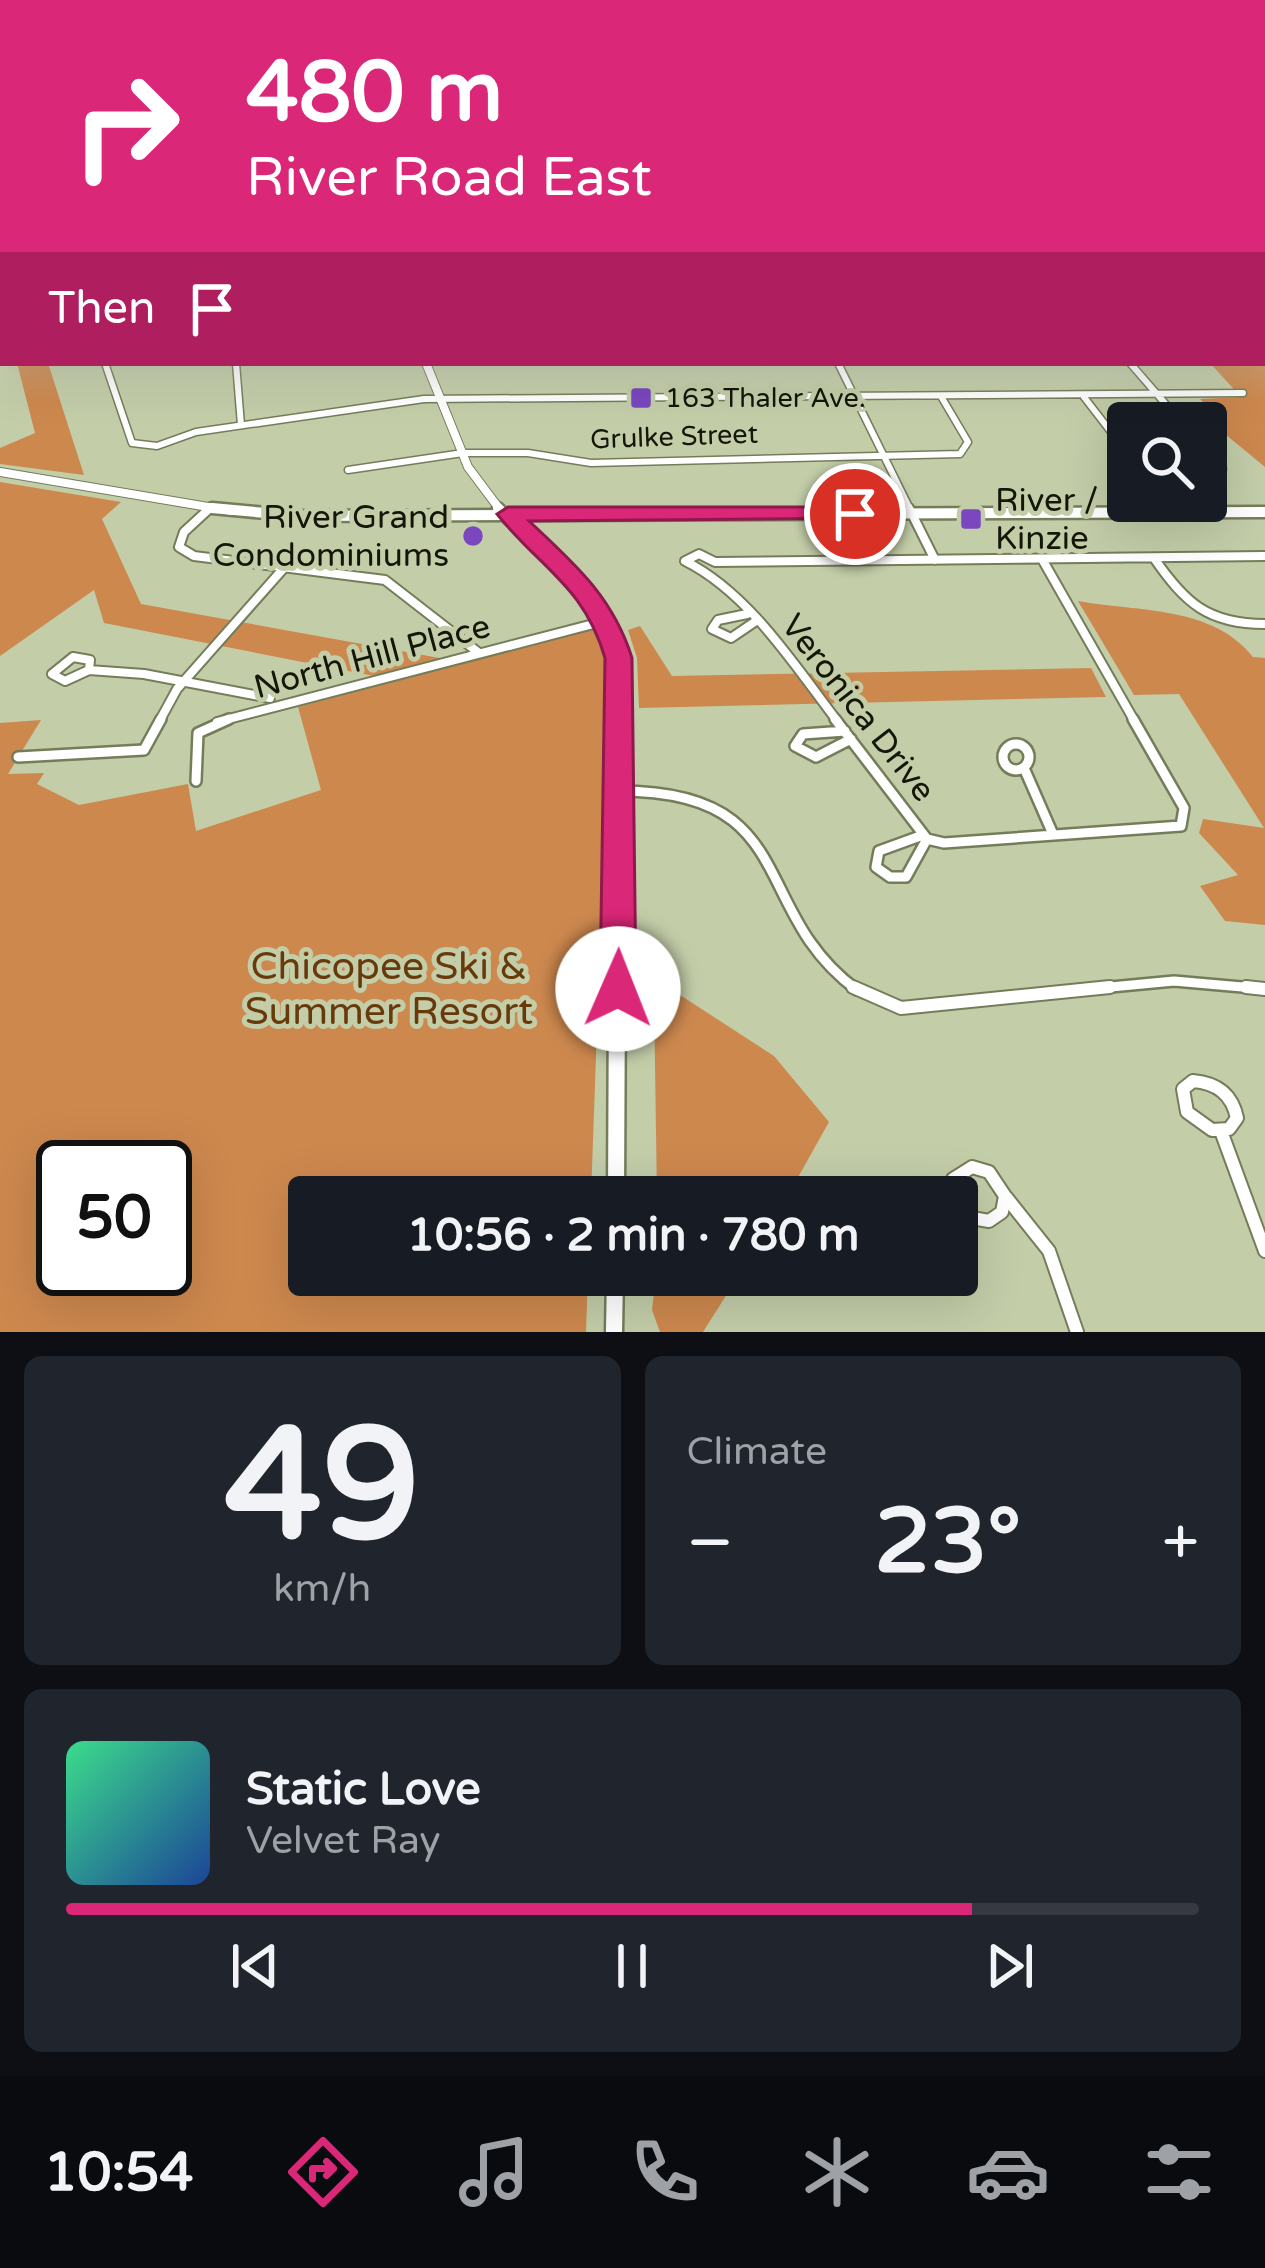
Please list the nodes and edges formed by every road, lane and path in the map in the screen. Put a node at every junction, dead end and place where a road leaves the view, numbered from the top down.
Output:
1 (106, 366) edge
2 (236, 366) edge
3 (427, 366) edge
4 (839, 366) edge
5 (1133, 366) edge
6 (1243, 393) dead end
7 (852, 396) junction
8 (942, 396) junction
9 (1083, 396) junction
10 (1158, 396) junction
11 (441, 399) junction
12 (1163, 402) edge
13 (241, 425) junction
14 (1107, 427) edge
15 (464, 453) junction
16 (886, 454) junction
17 (348, 470) dead end
18 (0, 472) edge
19 (210, 508) junction
20 (1265, 512) edge
21 (508, 514) junction
22 (914, 514) junction
23 (1265, 556) edge
24 (1154, 557) junction
25 (1042, 559) junction
26 (935, 560) junction
27 (715, 562) junction
28 (284, 568) junction
29 (705, 571) junction
30 (752, 618) junction
31 (607, 620) junction
32 (1265, 624) edge
33 (479, 653) junction
34 (88, 670) junction
35 (183, 682) junction
36 (270, 698) dead end
37 (848, 735) junction
38 (18, 757) dead end
39 (1024, 768) dead end
40 (196, 781) dead end
41 (619, 790) junction
42 (1053, 833) junction
43 (925, 837) junction
44 (1265, 989) edge
45 (1221, 1131) junction
46 (616, 1176) edge
47 (958, 1176) edge
48 (1004, 1196) junction
49 (978, 1219) edge
50 (1265, 1251) edge
51 (615, 1296) edge
52 (614, 1332) edge
53 (1078, 1332) edge

1 - 13 street
2 - 13 street
3 - 11 street
4 - 7 street
5 - 10 street
6 - 10 street
7 - 8 street
7 - 11 street
7 - 16 street
8 - 9 street
8 - 16 street, Grulke Street
9 - 10 street
9 - 14 street
10 - 12 street
11 - 13 street
11 - 15 street
15 - 16 street, Grulke Street
15 - 17 street, Grulke Street
15 - 21 street
16 - 22 street
18 - 19 street
19 - 21 street
19 - 28 street
20 - 22 street
21 - 22 street
21 - 31 street
22 - 26 street
23 - 24 street, Veronica Drive
24 - 25 street, Veronica Drive
24 - 32 street
25 - 26 street, Veronica Drive
25 - 42 street, Veronica Drive
26 - 27 street, Veronica Drive
27 - 29 street
27 - 29 street
28 - 33 street
28 - 35 street
29 - 30 street, Veronica Drive
30 - 30 street
30 - 37 street, Veronica Drive
31 - 33 street, North Hill Place
31 - 41 street
33 - 40 street, North Hill Place
34 - 34 street
34 - 35 street
35 - 36 street
35 - 38 street
37 - 37 street
37 - 43 street, Veronica Drive
39 - 42 street
41 - 44 street
41 - 46 street
42 - 43 street, Veronica Drive
43 - 43 street
45 - 45 street
45 - 50 street
47 - 48 street
48 - 49 street
48 - 53 street
51 - 52 street

